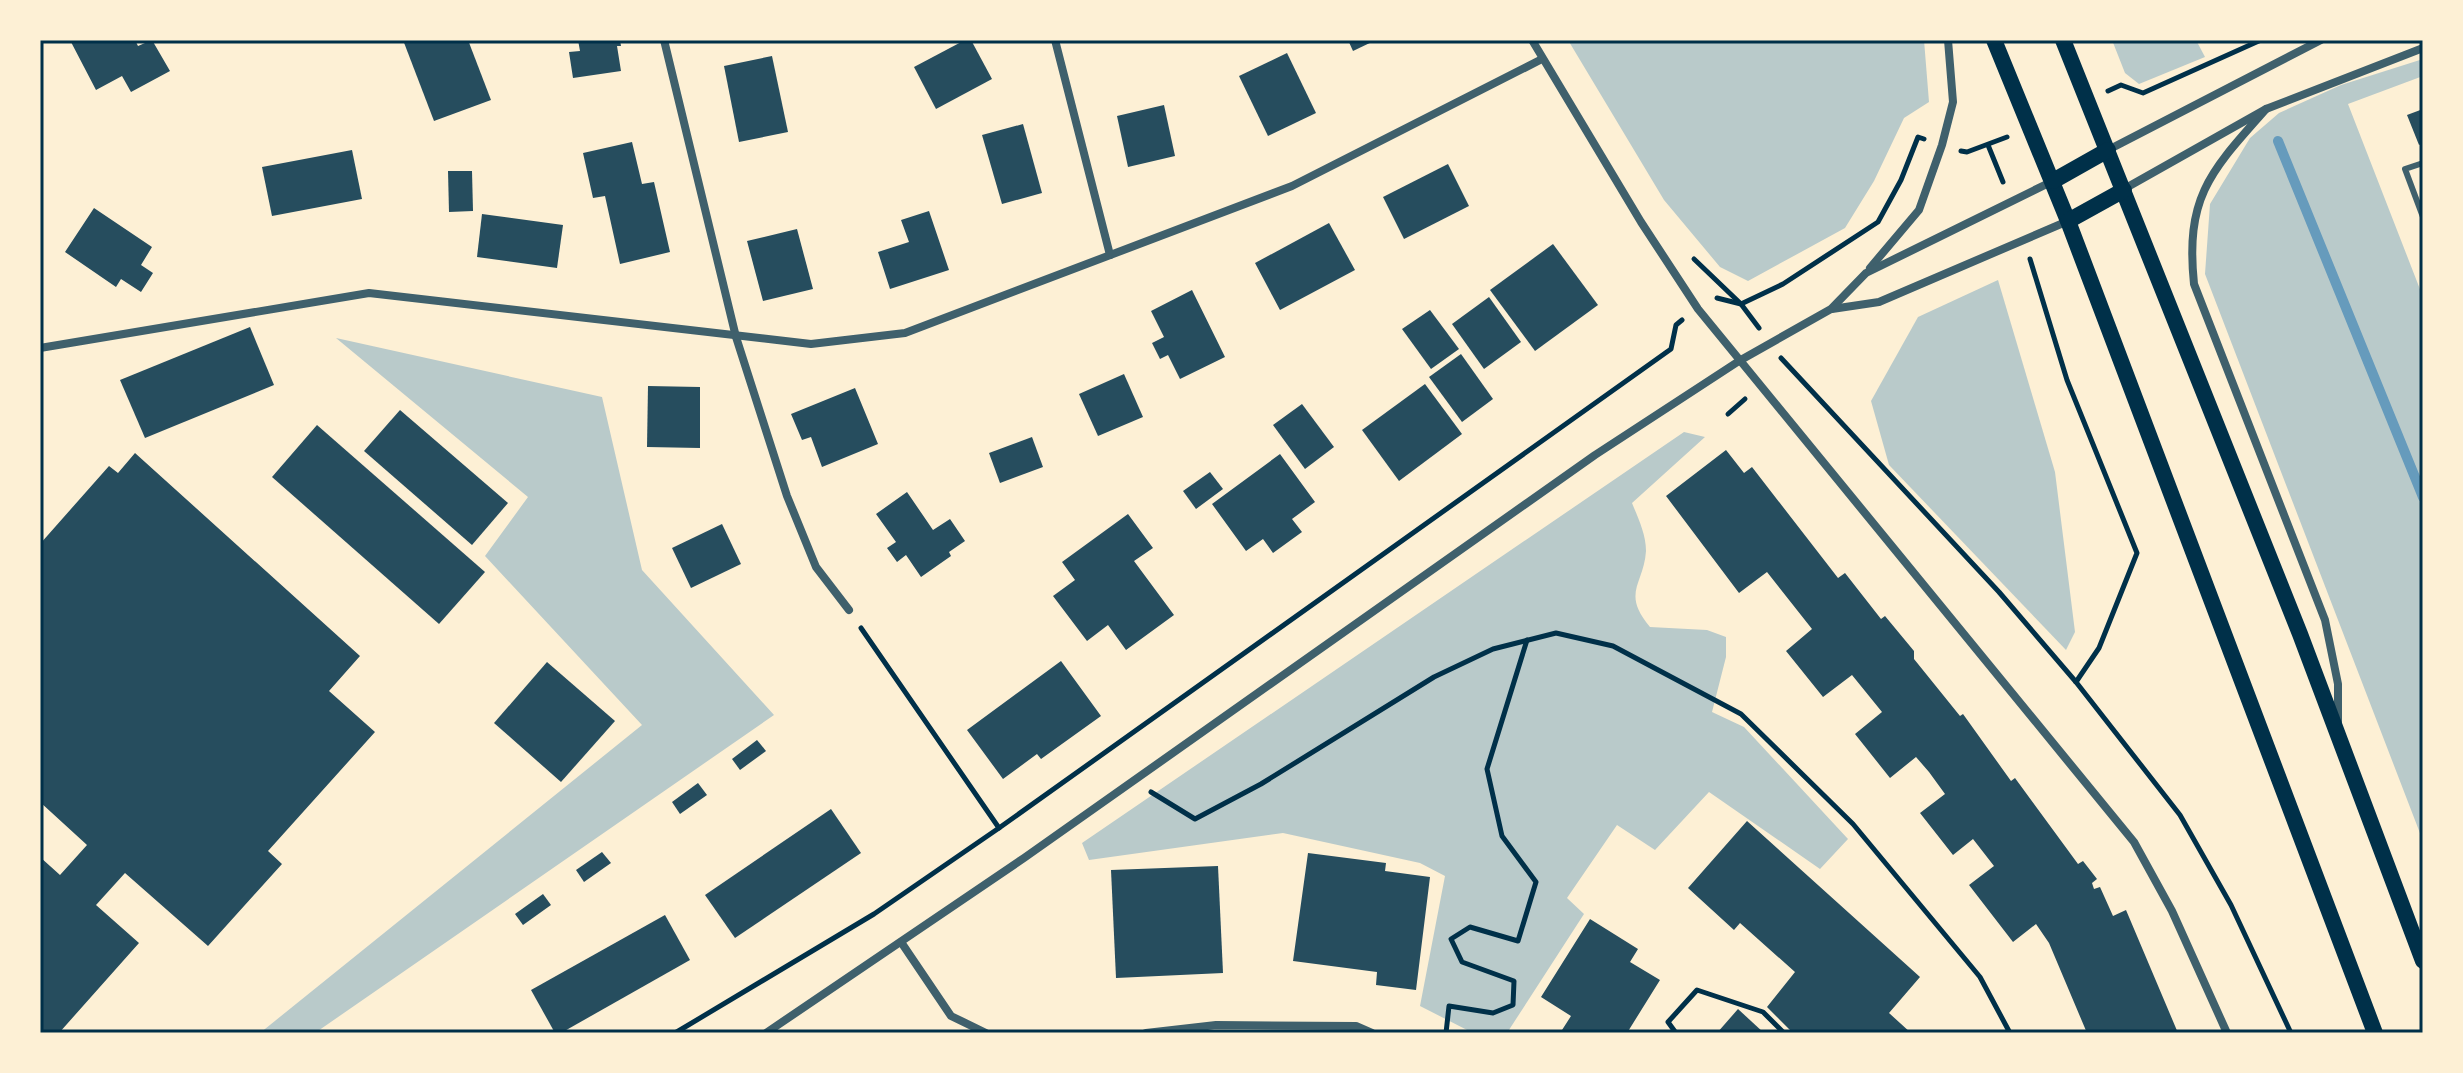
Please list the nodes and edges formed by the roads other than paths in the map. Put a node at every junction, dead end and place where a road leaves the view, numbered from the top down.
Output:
1 (664, 40) edge
2 (1055, 40) edge
3 (1532, 40) edge
4 (1948, 40) edge
5 (1994, 40) edge
6 (2063, 40) edge
7 (2321, 40) edge
8 (2423, 48) edge
9 (1542, 59) junction
10 (2266, 109) junction
11 (2108, 150) junction
12 (2423, 163) edge
13 (2053, 181) junction
14 (2124, 190) junction
15 (2423, 217) edge
16 (2068, 221) junction
17 (1110, 255) junction
18 (1866, 273) junction
19 (1831, 309) junction
20 (736, 337) junction
21 (40, 348) edge
22 (1739, 361) junction
23 (849, 610) road end
24 (2338, 734) junction
25 (901, 942) junction
26 (2423, 961) edge
27 (1273, 1029) edge
28 (766, 1033) edge
29 (986, 1033) edge
30 (1146, 1033) edge
31 (1372, 1033) edge
32 (2227, 1033) edge
33 (2375, 1033) edge

1 - 20 street
2 - 17 street
3 - 9 street
4 - 18 street
5 - 13 main road
6 - 11 main road
7 - 11 street
8 - 10 street
9 - 17 street
9 - 22 street
10 - 14 street
10 - 24 street
11 - 13 main road
11 - 14 main road
12 - 15 lane
13 - 16 main road
13 - 18 street
14 - 16 main road
14 - 24 main road
16 - 19 street
16 - 33 main road
17 - 20 street
18 - 19 street
19 - 22 street
20 - 21 street
20 - 23 street
22 - 25 street
22 - 32 street
24 - 26 main road
25 - 28 street
25 - 29 street
27 - 30 street
27 - 31 street

